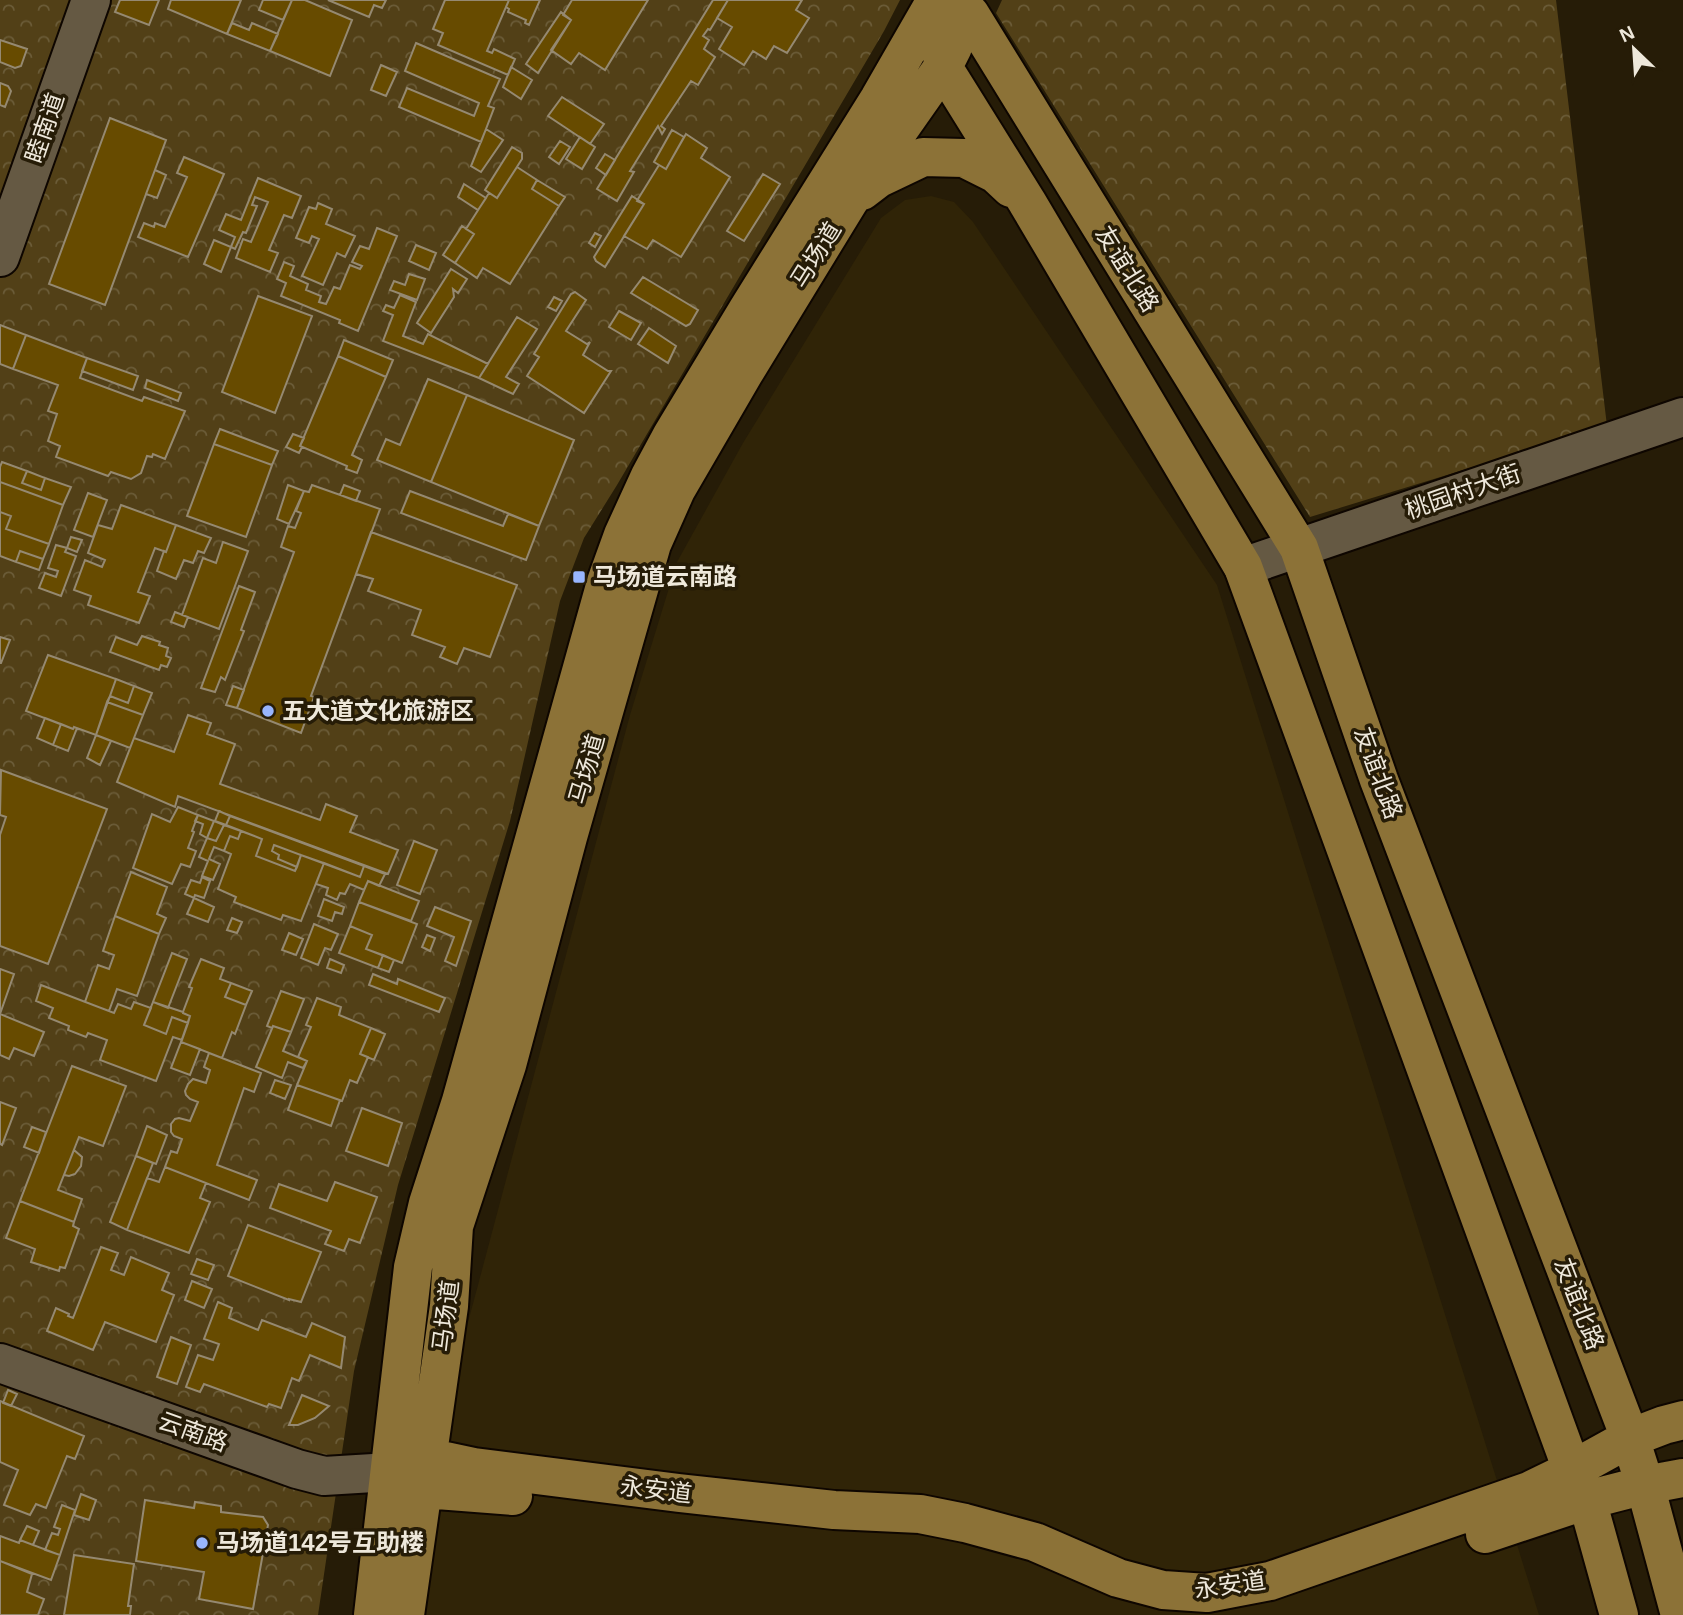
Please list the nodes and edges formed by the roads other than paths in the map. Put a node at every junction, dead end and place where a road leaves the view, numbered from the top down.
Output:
1 (91, 0) edge
2 (953, 3) edge
3 (943, 66) junction
4 (849, 201) junction
5 (1027, 202) junction
6 (0, 257) edge
7 (1683, 417) edge
8 (1299, 548) junction
9 (1243, 567) junction
10 (0, 1363) edge
11 (1683, 1420) edge
12 (1630, 1438) junction
13 (390, 1472) junction
14 (426, 1473) junction
15 (1683, 1478) edge
16 (1579, 1485) junction
17 (1645, 1485) junction
18 (373, 1615) edge
19 (405, 1615) edge
20 (1172, 1615) edge
21 (1219, 1615) edge
22 (1619, 1615) edge
23 (1680, 1615) edge

1 - 6 street, 睦南道
2 - 3 main road, 马场道
2 - 8 main road, 友谊北路
2 - 13 main road, 马场道
3 - 4 main road, 马场道
3 - 5 main road, 友谊北路
4 - 5 main road
4 - 14 main road, 马场道
5 - 9 main road, 友谊北路
7 - 8 street, 桃园村大街
8 - 9 street, 桃园村大街
8 - 12 main road, 友谊北路
9 - 16 main road, 友谊北路
10 - 13 street, 云南路
11 - 12 main road, 永安道
12 - 16 main road, 永安道
12 - 17 main road, 友谊北路
13 - 14 main road, 永安道
13 - 18 main road, 马场道
14 - 16 main road, 永安道
14 - 19 main road, 马场道
14 - 20 main road, 永安道
15 - 17 main road, 永安道
16 - 17 main road, 永安道
16 - 21 main road, 永安道
16 - 22 main road, 友谊北路
17 - 23 main road, 友谊北路

